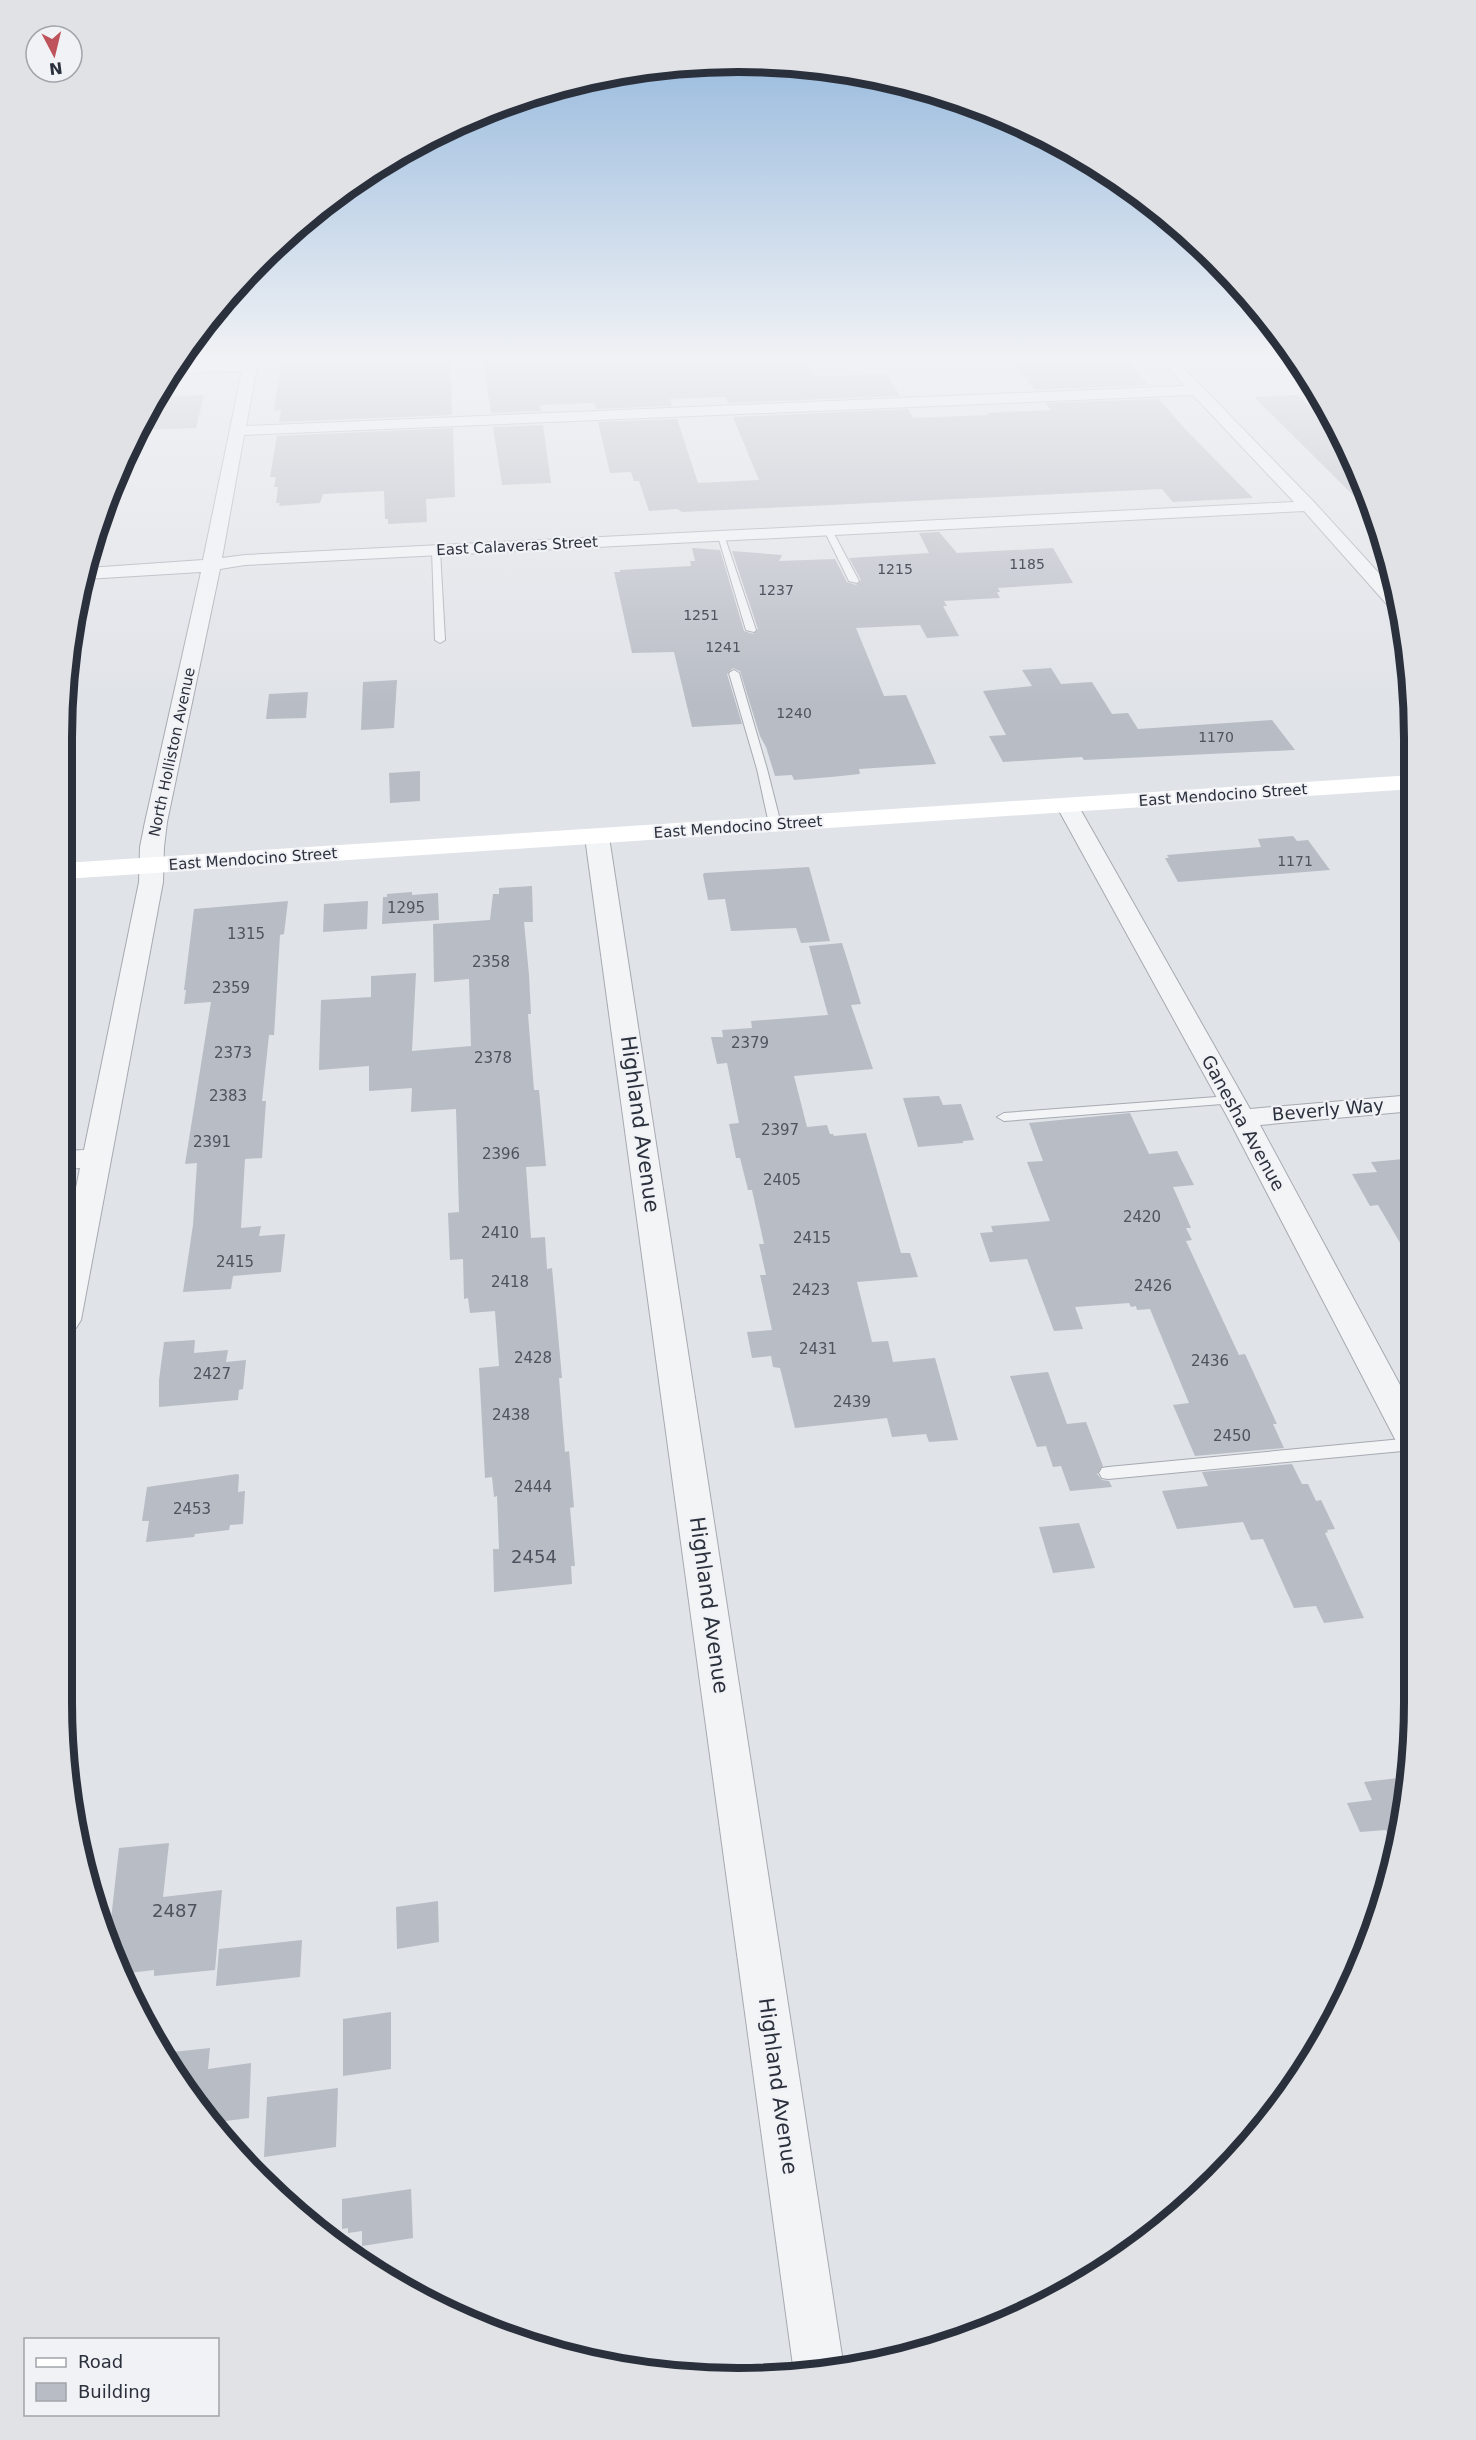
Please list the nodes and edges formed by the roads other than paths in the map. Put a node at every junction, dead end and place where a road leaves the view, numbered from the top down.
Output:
1 (228, 475) edge
2 (1278, 475) edge
3 (1308, 506) junction
4 (828, 530) junction
5 (720, 535) junction
6 (436, 550) junction
7 (210, 564) junction
8 (93, 574) edge
9 (854, 580) dead end
10 (1388, 594) edge
11 (751, 630) dead end
12 (440, 640) dead end
13 (734, 673) dead end
14 (1404, 783) edge
15 (1068, 807) junction
16 (775, 824) junction
17 (597, 837) junction
18 (151, 865) junction
19 (72, 870) edge
20 (1404, 1103) edge
21 (1236, 1109) junction
22 (1004, 1117) dead end
23 (98, 1158) junction
24 (72, 1160) edge
25 (72, 1286) edge
26 (1404, 1426) edge
27 (1404, 1444) edge
28 (1108, 1473) dead end
29 (818, 2363) edge

1 - 7 street, North Holliston Avenue
2 - 3 street
3 - 4 street, East Calaveras Street
3 - 10 street
4 - 5 street, East Calaveras Street
4 - 9 lane
5 - 6 street, East Calaveras Street
5 - 11 lane
6 - 7 street, East Calaveras Street
6 - 12 lane
7 - 8 street, East Calaveras Street
7 - 18 street, North Holliston Avenue
13 - 16 lane
14 - 15 street, East Mendocino Street
15 - 16 street, East Mendocino Street
15 - 21 street, Ganesha Avenue
16 - 17 street, East Mendocino Street
17 - 18 street, East Mendocino Street
17 - 29 street, Highland Avenue
18 - 19 street, East Mendocino Street
18 - 23 street, North Holliston Avenue
20 - 21 street, Beverly Way
21 - 22 lane
21 - 26 street, Ganesha Avenue
23 - 24 street
23 - 25 street, North Holliston Avenue
27 - 28 lane

